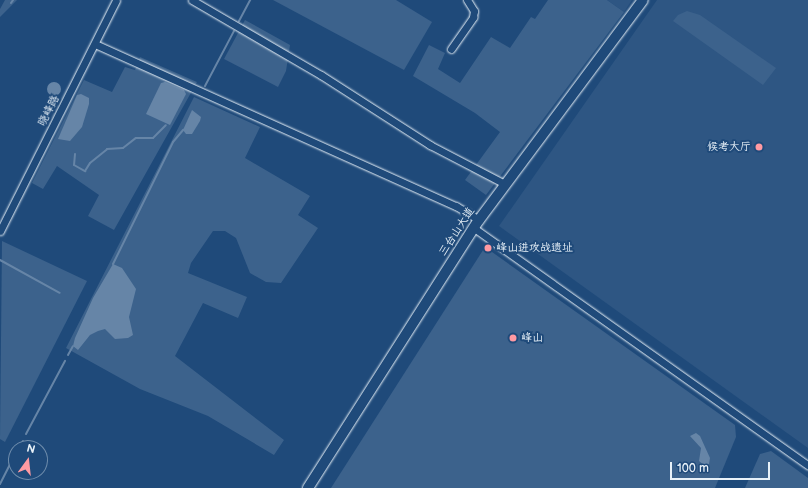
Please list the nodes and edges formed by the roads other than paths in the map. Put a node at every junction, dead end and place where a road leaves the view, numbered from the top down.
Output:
1 (116, 0) edge
2 (192, 0) edge
3 (467, 0) edge
4 (643, 0) edge
5 (95, 44) junction
6 (451, 49) dead end
7 (505, 184) junction
8 (476, 224) junction
9 (0, 231) edge
10 (808, 465) edge
11 (308, 488) edge

1 - 5 street, 晓峰路
2 - 7 street
3 - 6 street
4 - 7 main road, 三台山大道
5 - 8 street
5 - 9 street, 晓峰路
7 - 8 main road, 三台山大道
8 - 10 street
8 - 11 main road, 三台山大道

